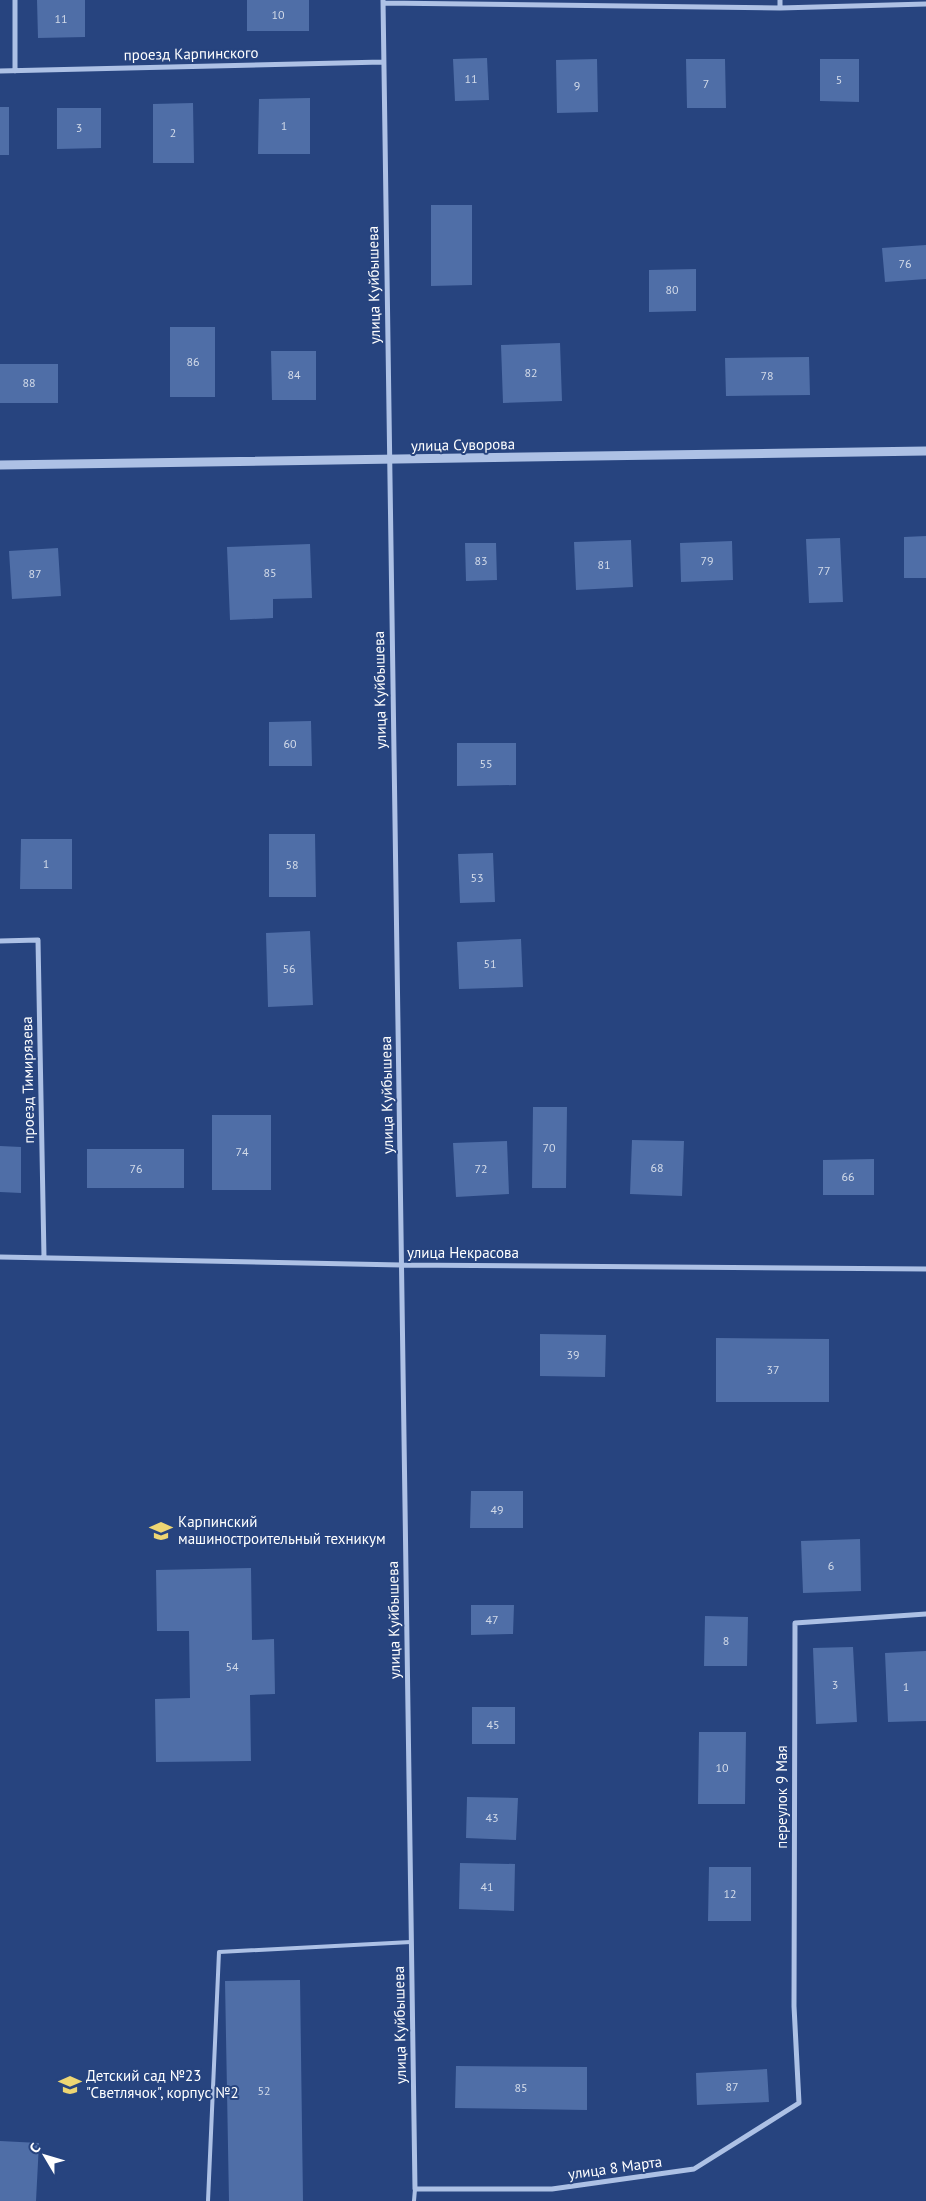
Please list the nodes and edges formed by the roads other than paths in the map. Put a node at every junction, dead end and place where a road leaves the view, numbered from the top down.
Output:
1 (14, 0) edge
2 (780, 0) edge
3 (383, 1) edge
4 (926, 4) edge
5 (780, 8) junction
6 (383, 62) junction
7 (0, 71) edge
8 (15, 71) junction
9 (926, 451) edge
10 (390, 460) junction
11 (0, 465) edge
12 (0, 941) edge
13 (0, 1257) edge
14 (44, 1257) junction
15 (401, 1265) junction
16 (926, 1269) edge
17 (926, 1614) edge
18 (411, 1942) junction
19 (799, 2103) joint
20 (415, 2189) junction
21 (208, 2201) edge
22 (414, 2201) edge

1 - 8 street
2 - 5 street
3 - 5 street
3 - 6 street, улица Куйбышева
4 - 5 street
6 - 8 street, проезд Карпинского
6 - 10 street, улица Куйбышева
7 - 8 street, проезд Карпинского
9 - 10 street, улица Суворова
10 - 11 street, улица Суворова
10 - 15 street, улица Куйбышева
12 - 14 street, проезд Тимирязева
13 - 14 street, улица Некрасова
14 - 15 street, улица Некрасова
15 - 16 street, улица Некрасова
15 - 18 street, улица Куйбышева
17 - 19 street, переулок 9 Мая
18 - 20 street, улица Куйбышева
18 - 21 lane
19 - 20 street, улица 8 Марта
20 - 22 lane

